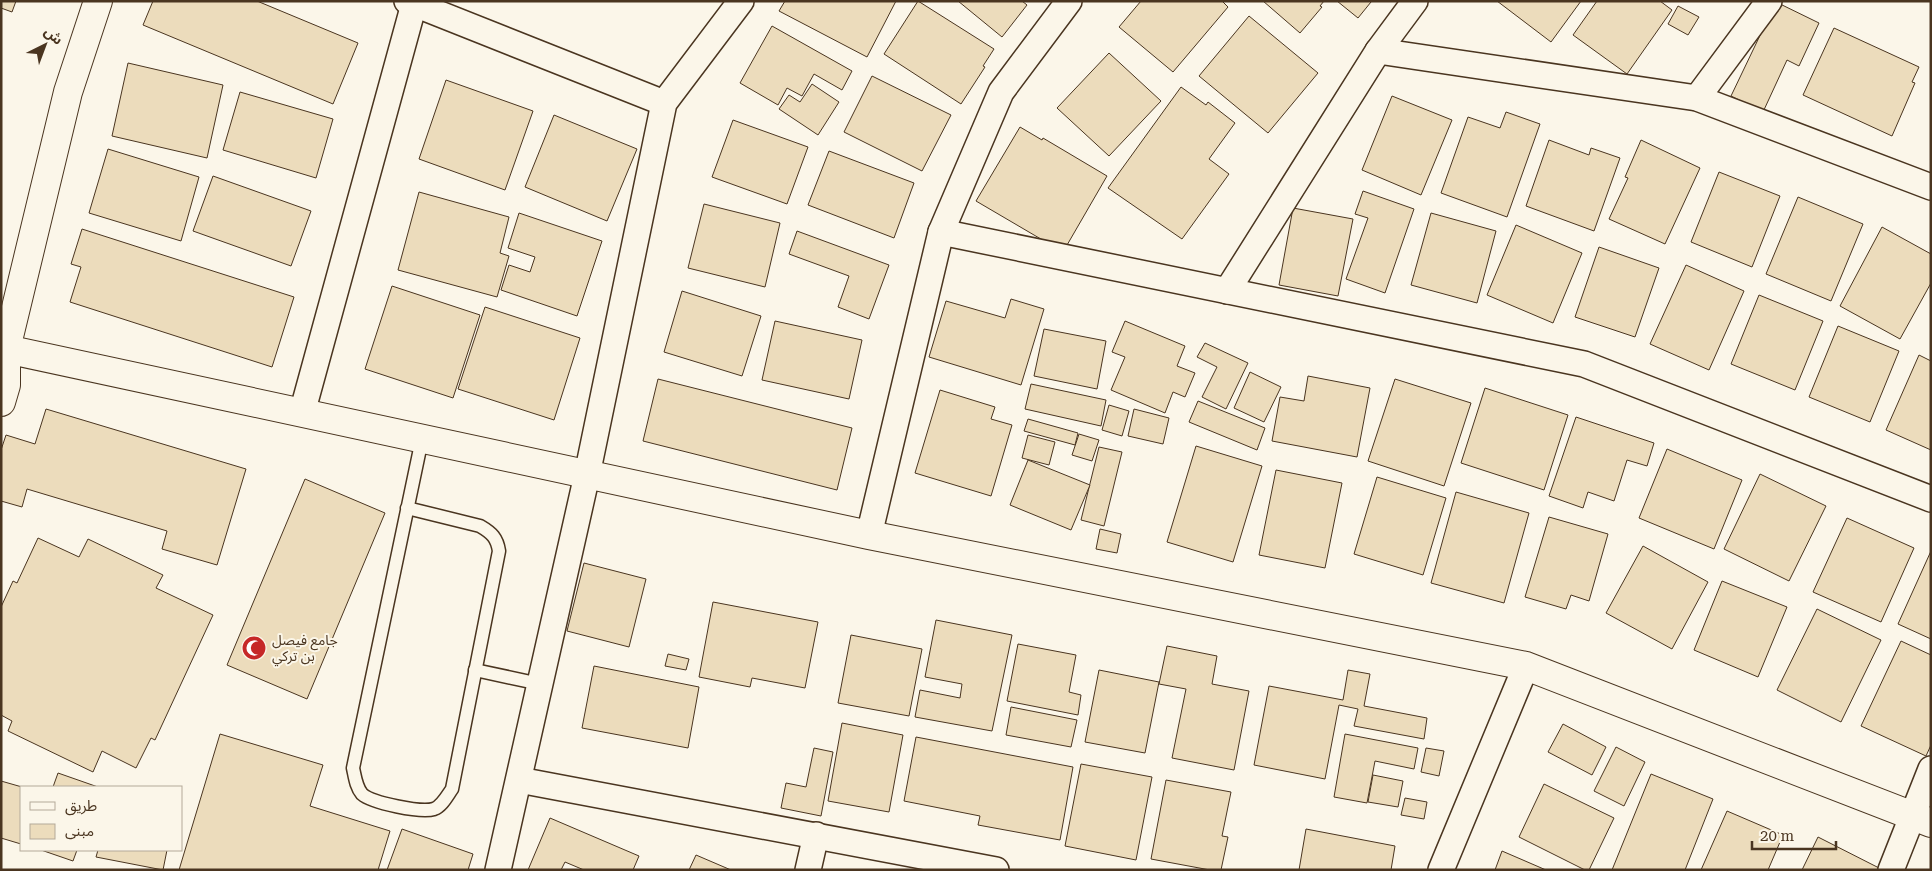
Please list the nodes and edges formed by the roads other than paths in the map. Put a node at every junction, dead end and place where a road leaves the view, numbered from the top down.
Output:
1 (98, 1) edge
2 (741, 1) edge
3 (1069, 1) edge
4 (1416, 1) edge
5 (1769, 1) edge
6 (411, 3) edge
7 (1378, 51) junction
8 (1697, 98) junction
9 (664, 103) junction
10 (1931, 187) edge
11 (941, 232) junction
12 (1227, 291) junction
13 (3, 349) edge
14 (1, 402) edge
15 (302, 413) junction
16 (422, 439) junction
17 (587, 475) junction
18 (1931, 499) edge
19 (407, 508) junction
20 (869, 535) junction
21 (1526, 666) junction
22 (475, 670) junction
23 (540, 684) junction
24 (1931, 768) edge
25 (519, 780) junction
26 (1921, 819) edge
27 (816, 836) junction
28 (498, 870) edge
29 (808, 870) edge
30 (996, 870) edge
31 (1441, 870) edge
32 (1891, 870) edge

1 - 13 street
2 - 9 street
3 - 11 street
4 - 7 street
5 - 8 street
6 - 9 street
6 - 15 street
7 - 8 street
7 - 12 street
8 - 10 street
9 - 17 street
11 - 12 street
11 - 20 street
12 - 18 street
13 - 14 street
13 - 15 street
15 - 16 street
16 - 17 street
16 - 19 lane
17 - 20 street
17 - 23 street
19 - 22 lane
19 - 22 lane
20 - 21 street
21 - 26 street
21 - 31 street
22 - 23 lane
23 - 25 street
24 - 26 street
25 - 27 street
25 - 28 street
26 - 32 street
27 - 29 street
27 - 30 street

